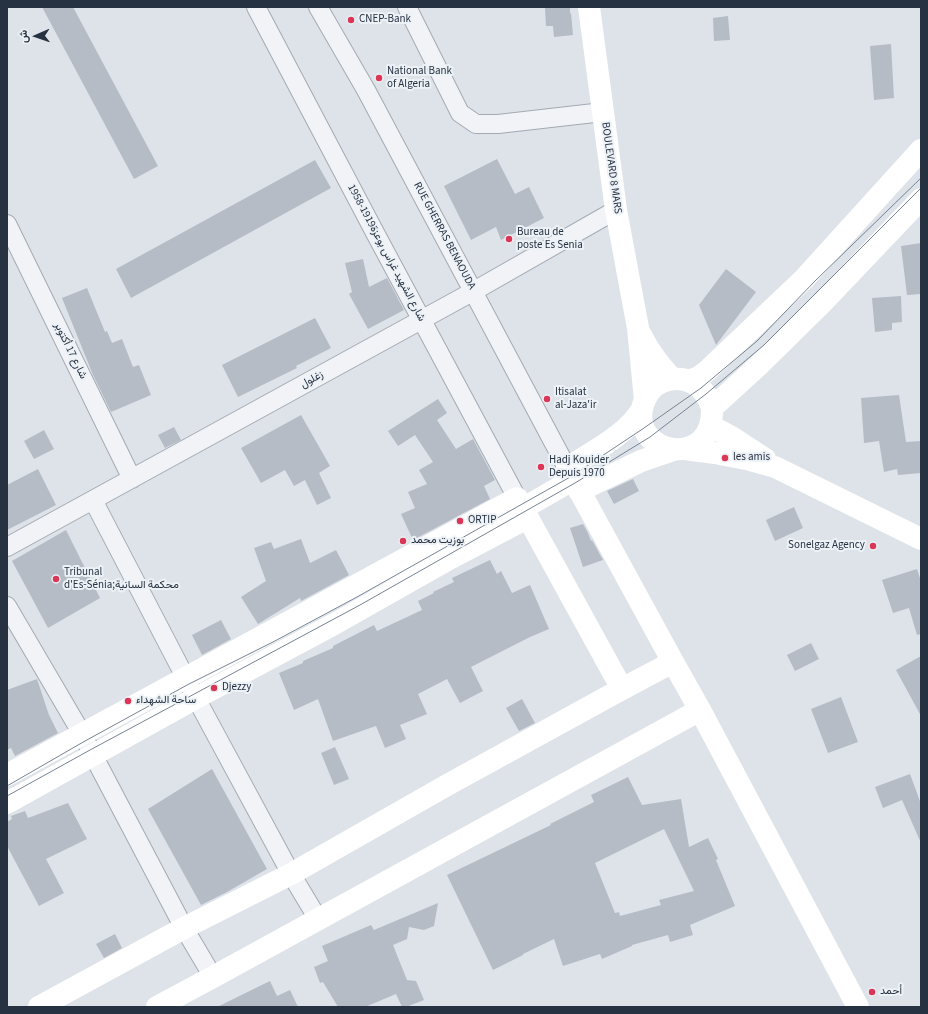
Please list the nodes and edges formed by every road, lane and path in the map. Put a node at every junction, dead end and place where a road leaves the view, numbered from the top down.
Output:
1 (256, 7) edge
2 (318, 7) edge
3 (407, 7) edge
4 (589, 7) edge
5 (603, 112) junction
6 (921, 150) edge
7 (921, 199) edge
8 (616, 210) junction
9 (7, 224) edge
10 (474, 291) junction
11 (422, 320) junction
12 (638, 328) junction
13 (680, 380) junction
14 (643, 404) junction
15 (711, 417) junction
16 (679, 449) junction
17 (776, 468) junction
18 (132, 479) junction
19 (573, 479) junction
20 (93, 500) junction
21 (522, 508) junction
22 (921, 539) edge
23 (7, 547) edge
24 (7, 606) edge
25 (673, 662) junction
26 (186, 678) junction
27 (622, 689) junction
28 (196, 698) junction
29 (700, 710) junction
30 (82, 734) junction
31 (93, 756) junction
32 (7, 775) edge
33 (7, 803) edge
34 (291, 874) junction
35 (318, 919) junction
36 (184, 928) junction
37 (213, 977) junction
38 (40, 1007) edge
39 (157, 1007) edge
40 (858, 1007) edge

1 - 11 street, شارع الشهيد غراس بوعزة1919-1958
2 - 10 street, RUE GHERRAS BENAOUDA
3 - 5 street
4 - 5 main road, BOULEVARD 8 MARS
5 - 8 main road, BOULEVARD 8 MARS
6 - 13 main road
7 - 15 main road
8 - 10 street, زغلول
8 - 12 main road, BOULEVARD 8 MARS
9 - 18 street, شارع 17 أكتوبر
10 - 11 street, زغلول
10 - 19 street, RUE GHERRAS BENAOUDA
11 - 18 street, زغلول
11 - 21 street, شارع الشهيد غراس بوعزة1919-1958
12 - 13 main road
12 - 14 main road
13 - 14 main road
13 - 15 main road
14 - 16 main road
14 - 19 main road
15 - 16 main road
15 - 17 main road
16 - 17 main road
16 - 19 main road
17 - 22 main road
18 - 20 street, زغلول
19 - 21 main road
19 - 25 main road
20 - 23 street, زغلول
20 - 26 street
21 - 26 main road
21 - 27 main road
21 - 28 main road
24 - 30 street
25 - 27 main road
25 - 29 main road
26 - 28 street
26 - 30 main road
27 - 34 main road
28 - 31 main road
28 - 34 street
29 - 35 main road
29 - 40 main road
30 - 31 street
30 - 32 main road
31 - 33 main road
31 - 36 street
34 - 35 street
34 - 36 main road
35 - 37 main road
36 - 37 street
36 - 38 main road
37 - 39 main road

